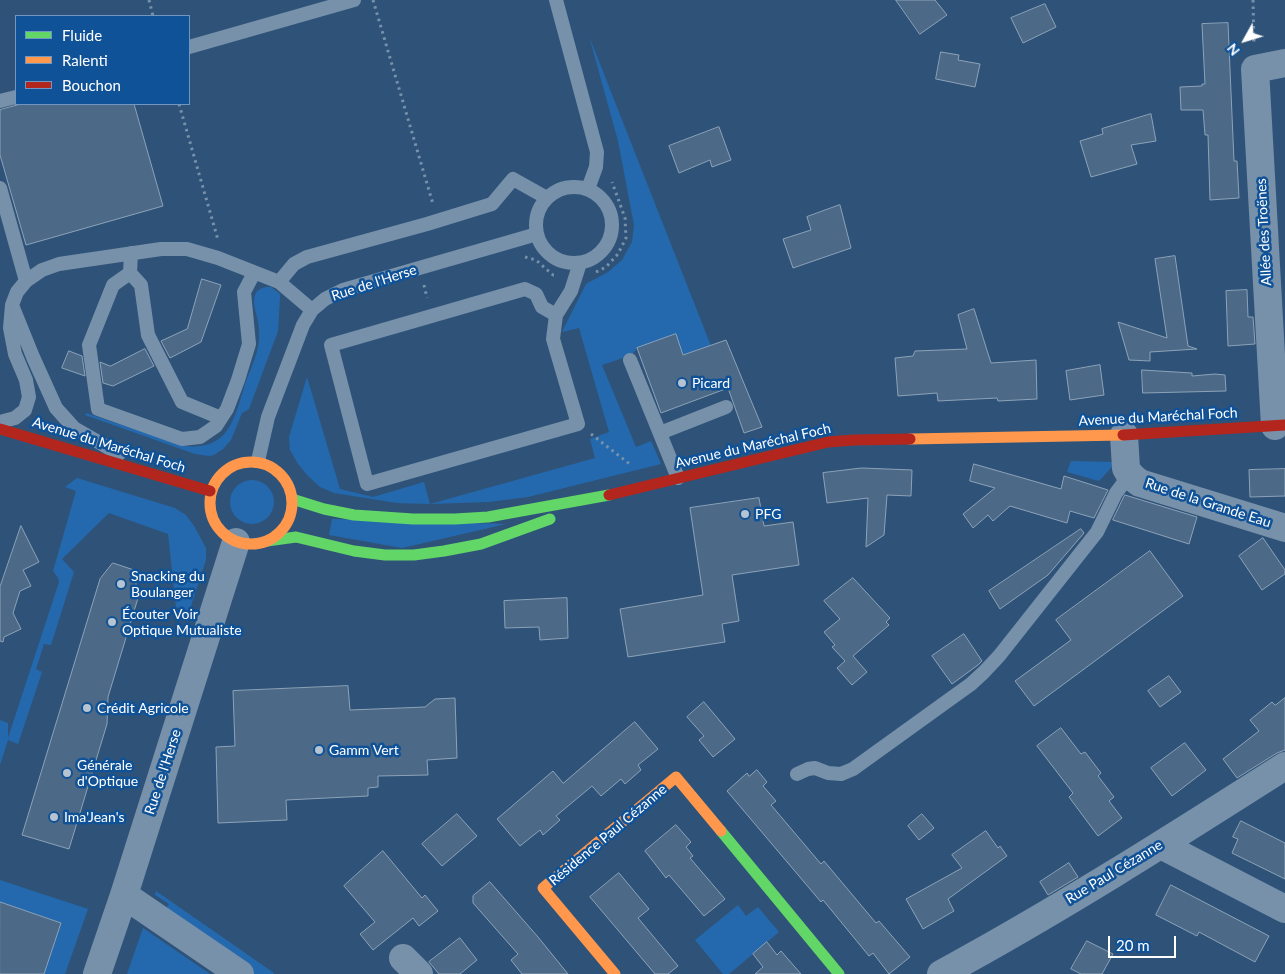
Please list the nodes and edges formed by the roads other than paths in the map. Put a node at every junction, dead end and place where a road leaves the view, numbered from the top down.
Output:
1 (354, 0) edge
2 (556, 0) edge
3 (190, 47) edge
4 (1285, 63) edge
5 (15, 97) edge
6 (0, 101) edge
7 (0, 188) edge
8 (588, 190) junction
9 (547, 198) junction
10 (537, 234) junction
11 (131, 253) junction
12 (580, 263) junction
13 (130, 273) junction
14 (254, 273) junction
15 (26, 281) junction
16 (279, 282) junction
17 (12, 305) junction
18 (312, 310) junction
19 (556, 314) junction
20 (630, 360) dead end
21 (726, 407) dead end
22 (221, 418) junction
23 (0, 422) edge
24 (1280, 425) edge
25 (0, 428) edge
26 (660, 433) junction
27 (1124, 435) junction
28 (258, 461) junction
29 (152, 474) junction
30 (1131, 476) junction
31 (678, 478) junction
32 (210, 491) junction
33 (607, 496) junction
34 (292, 499) junction
35 (1285, 528) edge
36 (267, 541) junction
37 (236, 542) junction
38 (1285, 766) edge
39 (797, 774) dead end
40 (1161, 844) junction
41 (124, 895) junction
42 (1285, 909) edge
43 (97, 974) edge
44 (240, 974) edge
45 (615, 974) edge
46 (839, 974) edge
47 (941, 974) edge

1 - 3 lane
2 - 8 lane
4 - 24 street, Allée des Troënes
5 - 6 lane
7 - 15 lane
8 - 9 lane
8 - 12 lane
9 - 10 lane
9 - 16 lane
10 - 12 lane
10 - 18 lane, Rue de l'Herse
11 - 13 lane
11 - 14 lane
11 - 15 lane
12 - 19 lane
13 - 22 lane
13 - 22 lane
14 - 16 lane
14 - 22 lane
15 - 17 lane
16 - 18 lane
17 - 23 lane
17 - 29 lane
18 - 28 lane, Rue de l'Herse
19 - 19 lane
20 - 26 lane
21 - 26 lane
24 - 27 street, Avenue du Maréchal Foch
25 - 29 street, Avenue du Maréchal Foch
26 - 31 lane
27 - 30 street, Rue de la Grande Eau
27 - 31 street, Avenue du Maréchal Foch
28 - 32 street
28 - 34 street
29 - 32 street, Avenue du Maréchal Foch
30 - 35 street, Rue de la Grande Eau
30 - 39 lane, Rue de la Grande Eau
31 - 33 street, Avenue du Maréchal Foch
32 - 37 street
33 - 34 street, Avenue du Maréchal Foch
33 - 36 street
34 - 36 street
36 - 37 street
37 - 41 street, Rue de l'Herse
38 - 40 street, Rue Paul Cézanne
40 - 42 street
40 - 47 street, Rue Paul Cézanne
41 - 43 street, Rue de l'Herse
41 - 44 street
45 - 46 street, Résidence Paul Cézanne

